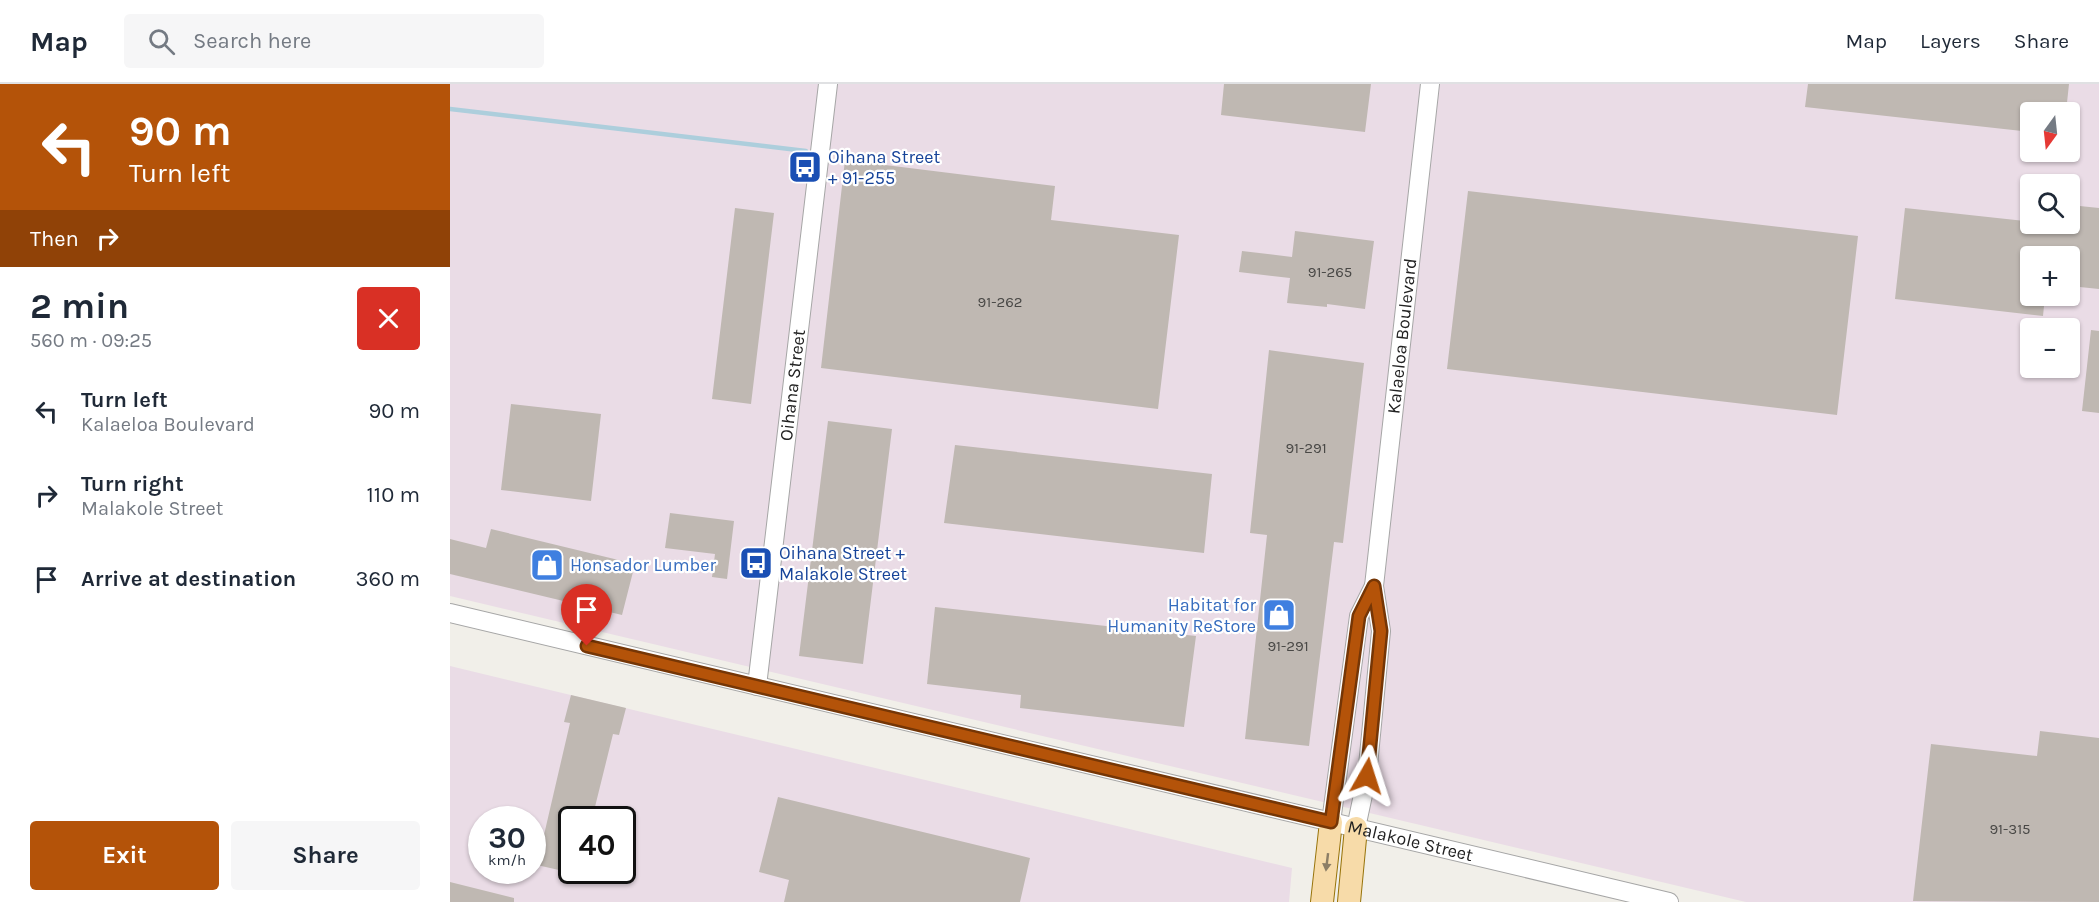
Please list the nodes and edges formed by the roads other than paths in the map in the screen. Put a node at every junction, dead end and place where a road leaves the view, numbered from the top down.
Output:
1 (828, 84) edge
2 (1430, 84) edge
3 (1374, 586) junction
4 (450, 613) edge
5 (757, 686) junction
6 (1331, 822) junction
7 (1356, 828) junction
8 (1322, 902) edge
9 (1349, 902) edge
10 (1669, 902) edge

1 - 5 street, Oihana Street
2 - 3 street, Kalaeloa Boulevard
3 - 6 street, Kalaeloa Boulevard
3 - 7 street, Kalaeloa Boulevard
4 - 5 street, Malakole Street
5 - 6 street, Malakole Street
6 - 7 street, Malakole Street
6 -> 8 main road, Kalaeloa Boulevard
7 - 9 main road, Kalaeloa Boulevard
7 - 10 street, Malakole Street

